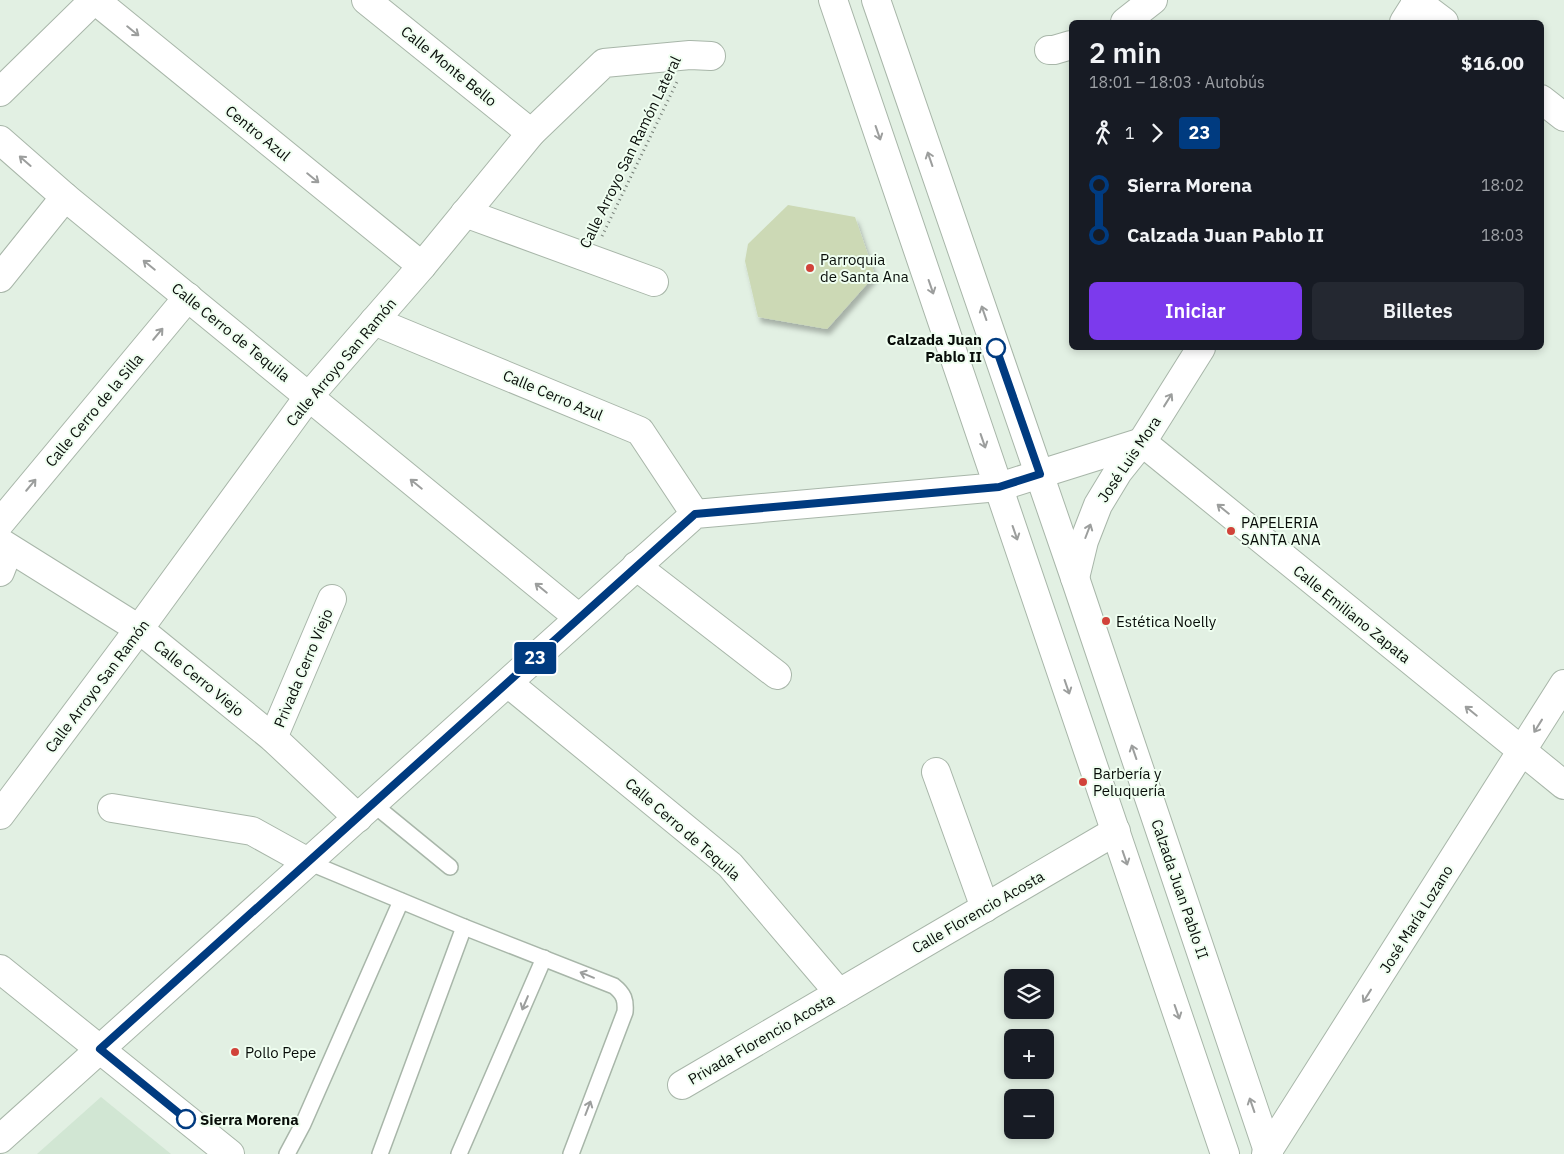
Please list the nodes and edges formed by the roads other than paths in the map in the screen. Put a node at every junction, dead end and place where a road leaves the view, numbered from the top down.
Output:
1 (95, 0) edge
2 (366, 0) edge
3 (833, 0) edge
4 (876, 0) edge
5 (1152, 0) edge
6 (1413, 6) edge
7 (1127, 20) edge
8 (1440, 20) edge
9 (701, 55) road end
10 (863, 87) junction
11 (907, 91) junction
12 (0, 92) edge
13 (1544, 101) edge
14 (1564, 117) edge
15 (531, 133) junction
16 (0, 140) edge
17 (66, 197) junction
18 (465, 214) junction
19 (422, 266) junction
20 (0, 278) edge
21 (654, 282) dead end
22 (188, 297) junction
23 (374, 321) junction
24 (1200, 350) edge
25 (309, 396) junction
26 (1142, 442) junction
27 (1040, 474) junction
28 (999, 487) junction
29 (695, 514) junction
30 (0, 523) edge
31 (3, 554) edge
32 (636, 566) junction
33 (1076, 578) junction
34 (332, 598) dead end
35 (579, 618) junction
36 (139, 629) junction
37 (776, 675) dead end
38 (508, 683) junction
39 (1564, 684) edge
40 (273, 738) junction
41 (1522, 752) junction
42 (936, 772) dead end
43 (1564, 785) edge
44 (112, 808) dead end
45 (365, 811) junction
46 (0, 815) edge
47 (1116, 831) junction
48 (308, 862) junction
49 (450, 867) dead end
50 (401, 901) junction
51 (985, 908) junction
52 (464, 927) junction
53 (544, 958) junction
54 (0, 969) edge
55 (840, 993) junction
56 (100, 1049) junction
57 (682, 1085) dead end
58 (0, 1139) edge
59 (1268, 1153) edge
60 (230, 1154) edge
61 (287, 1154) edge
62 (380, 1154) edge
63 (459, 1154) edge
64 (570, 1154) edge
65 (1225, 1154) edge

1 - 12 street
1 -> 19 street, Centro Azul
2 - 15 street, Calle Monte Bello
3 - 10 street
4 - 11 street, Calzada Juan Pablo II
5 - 7 street
6 - 8 street
9 - 15 street, Calle Arroyo San Ramón
10 - 11 street
10 -> 28 street
27 -> 11 street, Calzada Juan Pablo II
13 - 14 street
15 - 18 street, Calle Arroyo San Ramón
17 -> 16 street, Calle Cerro de Tequila
17 - 20 street
22 -> 17 street, Calle Cerro de Tequila
18 - 19 street, Calle Arroyo San Ramón
18 - 21 street
19 - 23 street, Calle Arroyo San Ramón
22 - 25 street, Calle Cerro de Tequila
30 -> 22 street, Calle Cerro de la Silla
23 - 25 street, Calle Arroyo San Ramón
23 - 29 street, Calle Cerro Azul
26 -> 24 street, José Luis Mora
35 -> 25 street, Calle Cerro de Tequila
25 - 36 street, Calle Arroyo San Ramón
26 - 27 street
33 -> 26 street, José Luis Mora
41 -> 26 street, Calle Emiliano Zapata
27 - 28 street
27 - 33 street, Calzada Juan Pablo II
28 - 29 street
28 -> 47 street
29 - 32 street
31 - 36 street, Calle Cerro Viejo
32 - 35 street
32 - 37 street
59 -> 33 street, Calzada Juan Pablo II
34 - 40 street, Privada Cerro Viejo
35 - 38 street
36 - 40 street, Calle Cerro Viejo
36 - 46 street, Calle Arroyo San Ramón
38 - 45 street
38 - 55 street, Calle Cerro de Tequila
39 -> 41 street, José María Lozano
40 - 45 street, Calle Cerro Viejo
41 - 43 street, Calle Emiliano Zapata
41 -> 59 street, José María Lozano
42 - 51 street
44 - 48 street
45 - 48 street
45 - 49 lane
47 - 51 street, Calle Florencio Acosta
47 -> 65 street
48 - 50 lane
48 - 56 street
50 - 52 lane
50 - 61 lane
51 - 55 street, Calle Florencio Acosta
52 - 53 lane
52 - 62 lane
53 -> 63 lane
64 -> 53 lane
54 - 56 street
55 - 57 street, Privada Florencio Acosta
56 - 58 street
56 - 60 street

